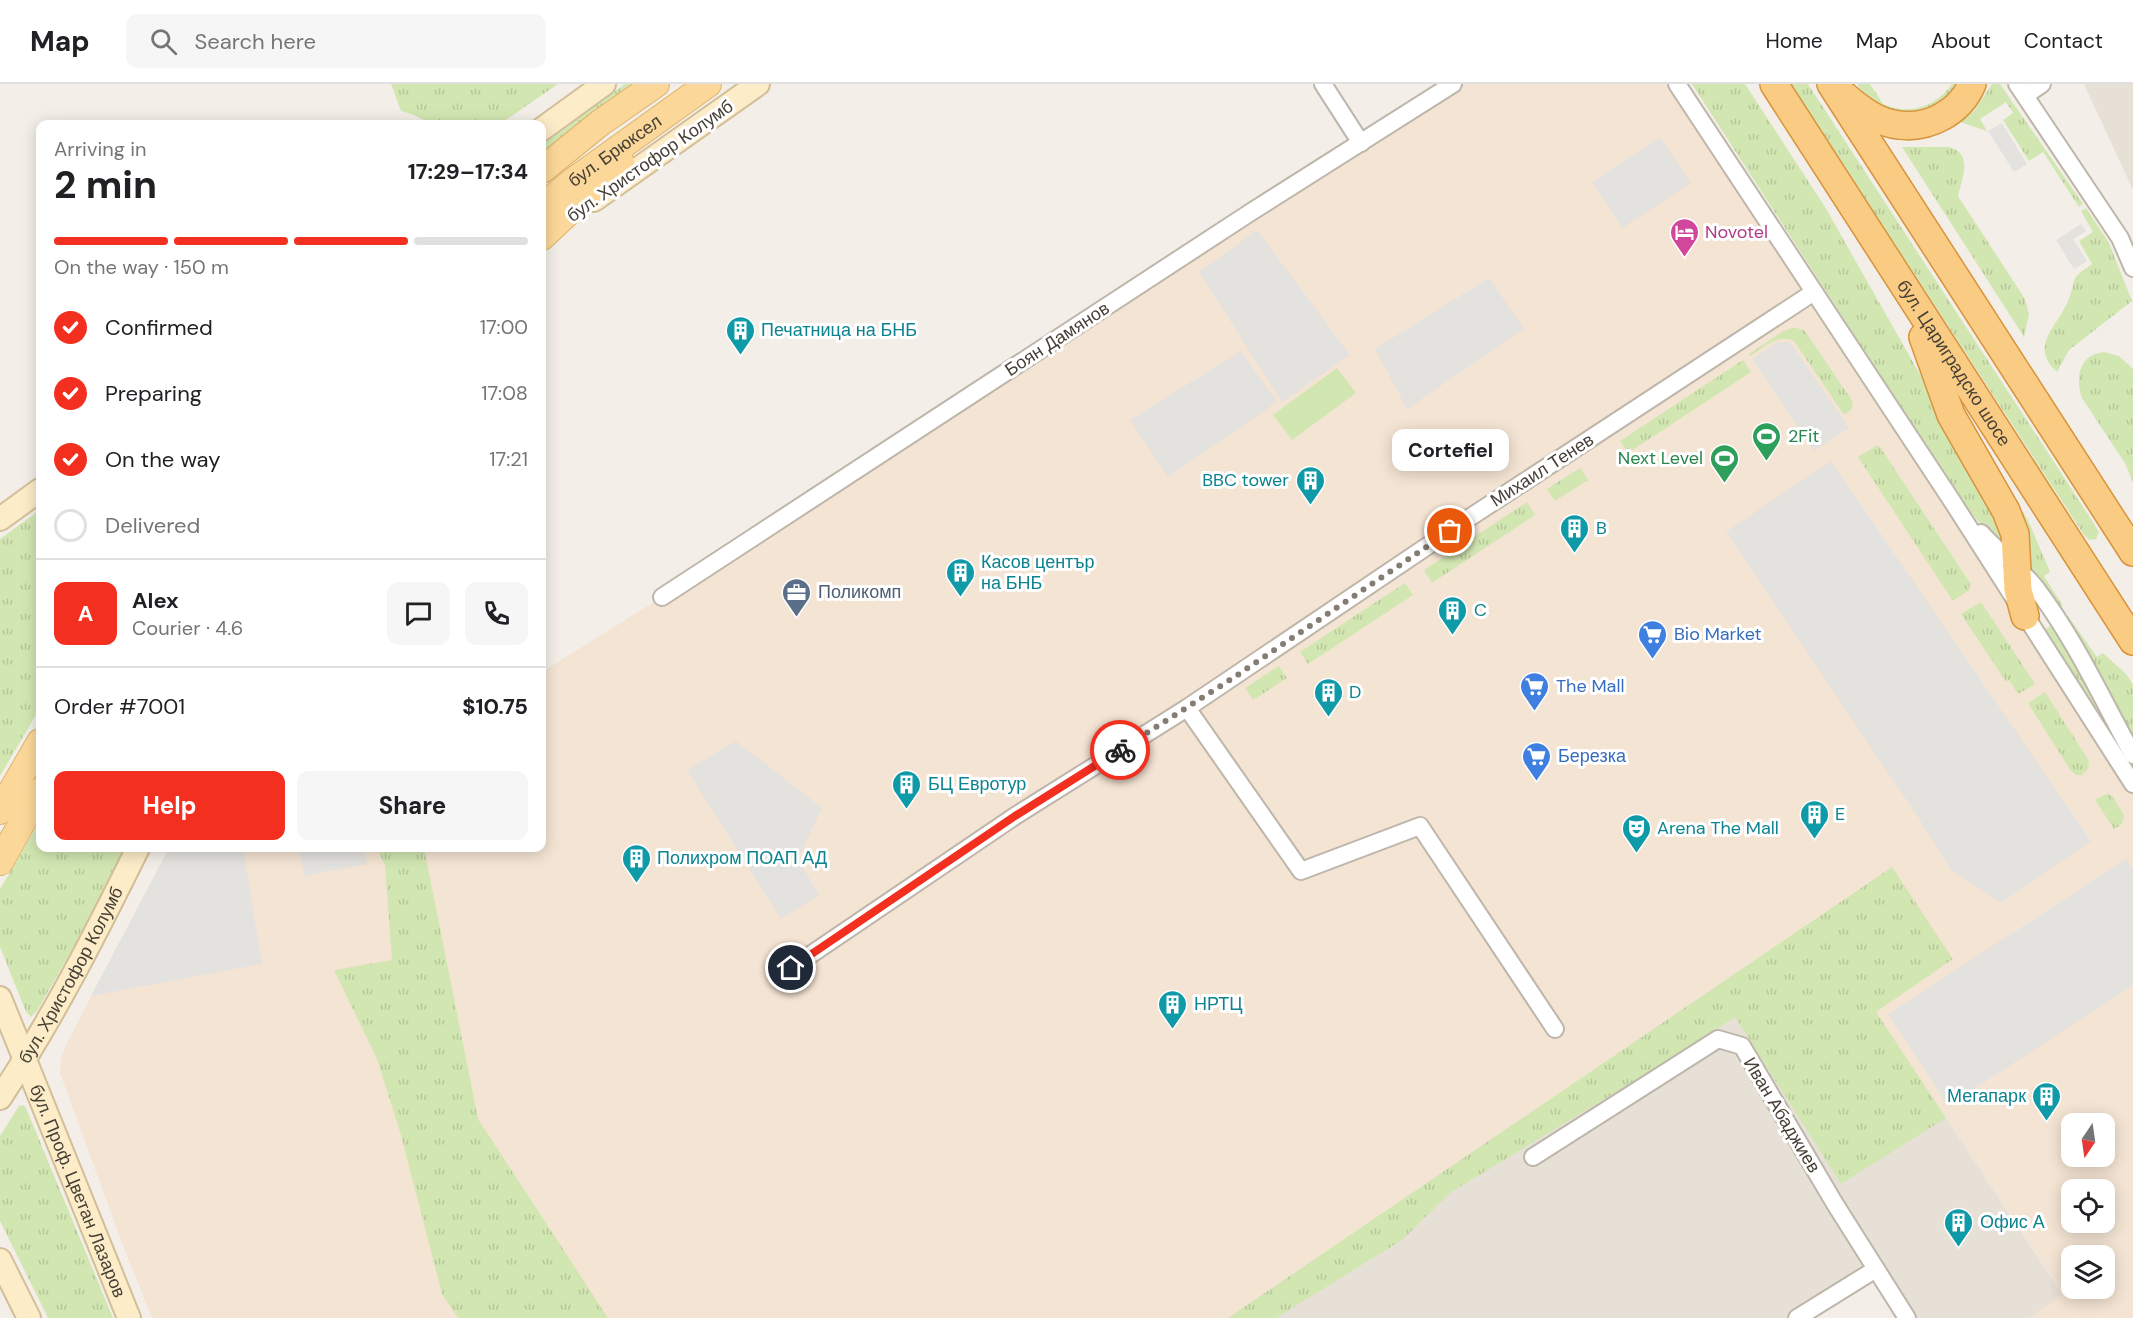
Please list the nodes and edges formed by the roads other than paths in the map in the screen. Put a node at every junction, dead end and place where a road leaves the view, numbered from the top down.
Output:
1 (604, 84) edge
2 (656, 84) edge
3 (758, 84) edge
4 (1323, 84) edge
5 (1453, 84) edge
6 (1677, 84) edge
7 (1774, 84) edge
8 (1833, 84) edge
9 (1972, 84) edge
10 (2042, 84) edge
11 (2022, 90) edge
12 (698, 91) edge
13 (546, 126) edge
14 (1361, 143) junction
15 (546, 167) edge
16 (546, 204) edge
17 (546, 233) edge
18 (546, 234) edge
19 (2133, 268) edge
20 (1814, 292) junction
21 (1908, 294) junction
22 (36, 493) edge
23 (1952, 501) junction
24 (0, 519) edge
25 (2133, 552) edge
26 (2017, 566) junction
27 (662, 597) dead end
28 (2025, 616) junction
29 (2133, 641) edge
30 (1187, 708) junction
31 (36, 749) edge
32 (2133, 755) edge
33 (2133, 784) edge
34 (36, 799) edge
35 (0, 812) edge
36 (136, 852) edge
37 (0, 862) edge
38 (791, 968) dead end
39 (0, 998) edge
40 (1555, 1029) dead end
41 (26, 1060) junction
42 (3, 1091) edge
43 (1533, 1157) dead end
44 (0, 1260) edge
45 (1876, 1269) junction
46 (29, 1318) edge
47 (129, 1318) edge
48 (1797, 1318) edge
49 (1907, 1318) edge

1 - 13 main road
2 - 15 main road, бул. Брюксел
3 - 18 main road, бул. Христофор Колумб
4 - 14 street
5 - 14 street, Боян Дамянов
6 - 20 street
7 - 21 highway, бул. Цариградско шосе
8 - 9 highway
8 - 25 highway
10 - 11 street
11 - 19 street
12 - 16 main road, бул. Брюксел
12 - 17 main road
14 - 27 street, Боян Дамянов
20 - 23 street
20 - 30 street, Михаил Тенев
21 - 26 highway
21 - 29 highway, бул. Цариградско шосе
22 - 24 main road
23 - 26 street
23 - 28 street
26 - 28 highway
26 - 32 street
28 - 33 street
30 - 38 street, Михаил Тенев
30 - 40 street
31 - 35 main road
34 - 37 main road
36 - 41 main road, бул. Христофор Колумб
39 - 41 main road, бул. Проф. Цветан Лазаров
41 - 42 main road, бул. Христофор Колумб
41 - 47 main road, бул. Проф. Цветан Лазаров
43 - 45 street, Иван Абаджиев
44 - 46 main road
45 - 48 street
45 - 49 street, Иван Абаджиев

